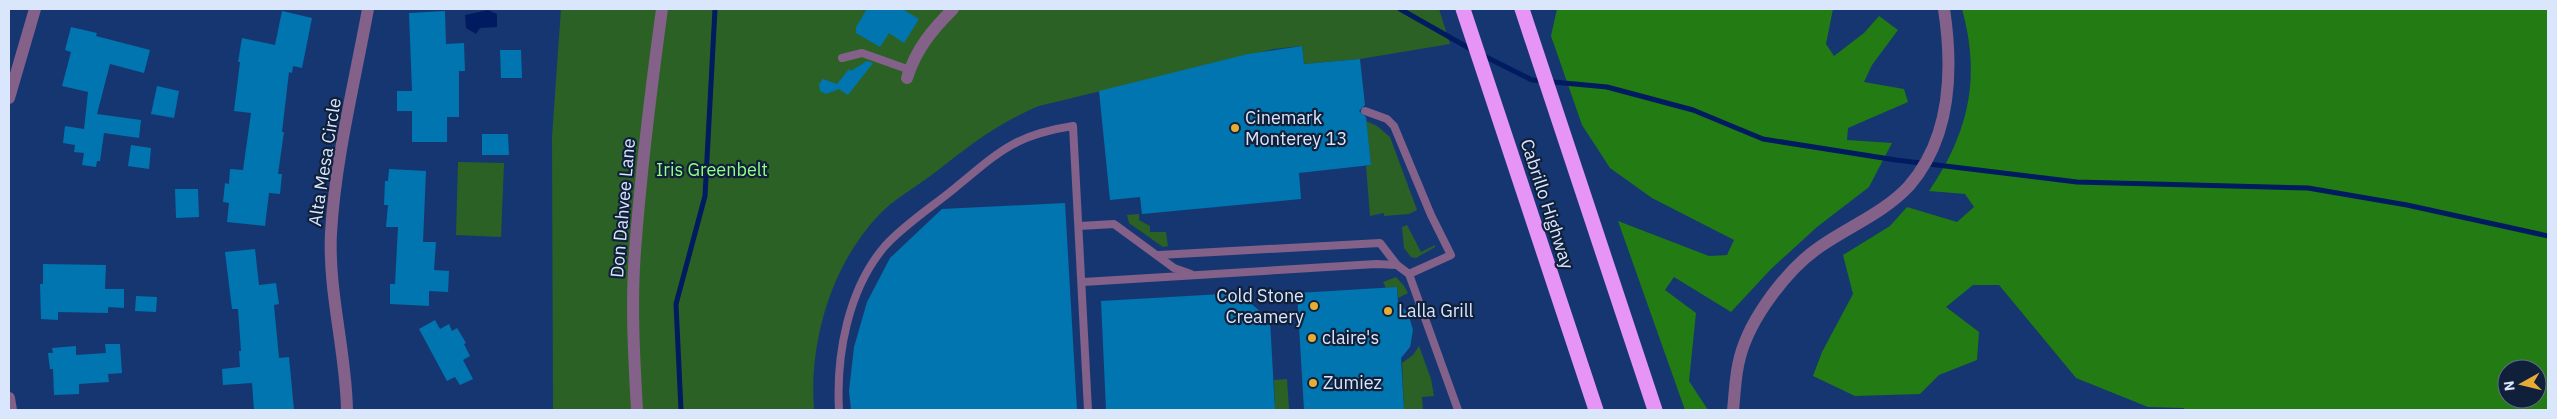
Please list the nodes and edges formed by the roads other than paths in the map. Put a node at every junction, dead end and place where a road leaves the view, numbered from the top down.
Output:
1 (35, 9) edge
2 (368, 9) edge
3 (662, 9) edge
4 (954, 9) edge
5 (1463, 9) edge
6 (1522, 9) edge
7 (1944, 9) edge
8 (842, 58) dead end
9 (908, 74) joint
10 (9, 98) edge
11 (1365, 111) dead end
12 (1079, 226) junction
13 (1159, 255) junction
14 (1397, 266) junction
15 (1410, 274) junction
16 (1192, 275) junction
17 (1082, 282) junction
18 (1625, 321) junction
19 (9, 398) edge
20 (11, 410) edge
21 (347, 410) edge
22 (637, 410) edge
23 (839, 410) edge
24 (1088, 410) edge
25 (1458, 410) edge
26 (1596, 410) edge
27 (1655, 410) edge
28 (1662, 410) edge
29 (1733, 410) edge

1 - 10 street
2 - 21 street, Alta Mesa Circle
3 - 22 street, Don Dahvee Lane
4 - 9 street
5 - 26 highway, Cabrillo Highway
6 - 18 highway
7 - 29 street
8 - 9 lane
11 - 15 lane
12 - 13 lane
12 - 17 lane
12 - 23 lane
13 - 14 lane
13 - 16 lane
14 - 15 lane
14 - 16 lane
15 - 25 lane
16 - 17 lane
17 - 24 lane
18 - 27 highway
18 - 28 highway
19 - 20 street

